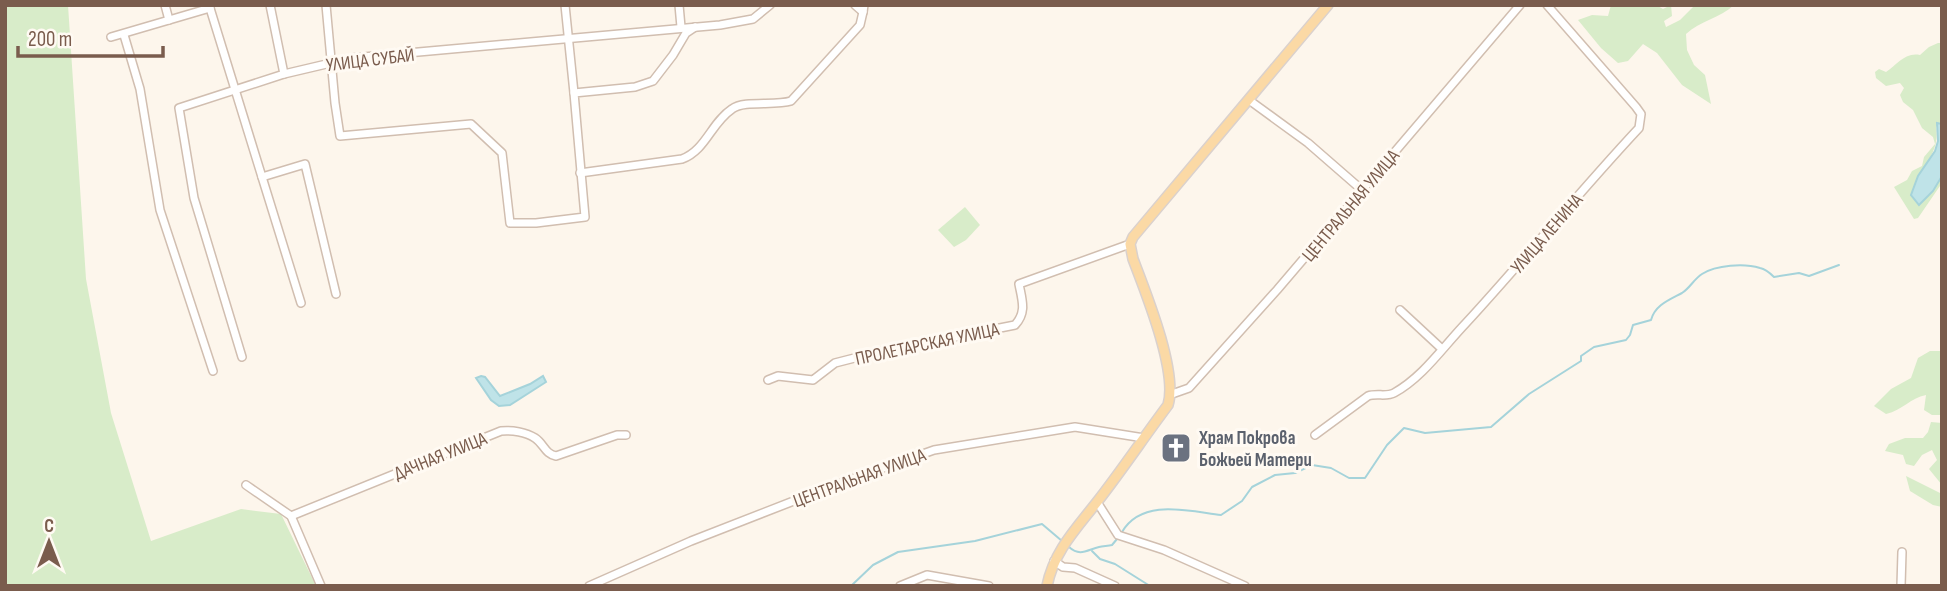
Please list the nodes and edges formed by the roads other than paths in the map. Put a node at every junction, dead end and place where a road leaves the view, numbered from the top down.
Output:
1 (165, 5) edge
2 (270, 5) edge
3 (326, 5) edge
4 (565, 5) edge
5 (678, 5) edge
6 (769, 5) edge
7 (855, 5) edge
8 (1328, 5) edge
9 (1520, 5) edge
10 (1547, 5) edge
11 (209, 7) edge
12 (864, 8) edge
13 (169, 20) junction
14 (696, 26) junction
15 (681, 27) junction
16 (124, 35) junction
17 (110, 37) dead end
18 (568, 38) junction
19 (331, 62) junction
20 (284, 74) junction
21 (236, 90) junction
22 (574, 93) junction
23 (1249, 100) junction
24 (580, 173) junction
25 (262, 177) junction
26 (1362, 190) junction
27 (1130, 244) junction
28 (336, 294) dead end
29 (301, 303) dead end
30 (1400, 310) dead end
31 (1442, 349) junction
32 (242, 357) dead end
33 (213, 371) dead end
34 (768, 380) dead end
35 (1172, 394) junction
36 (626, 435) dead end
37 (1315, 435) dead end
38 (1143, 438) junction
39 (246, 485) dead end
40 (1097, 502) junction
41 (291, 516) junction
42 (1902, 552) dead end
43 (1054, 561) junction
44 (321, 586) edge
45 (589, 586) edge
46 (900, 586) edge
47 (989, 586) edge
48 (1047, 586) edge
49 (1115, 586) edge
50 (1245, 586) edge
51 (1901, 586) edge

1 - 13 street
2 - 20 street
3 - 19 street
4 - 18 street
5 - 15 street
6 - 14 street, УЛИЦА СУБАЙ
7 - 12 street
8 - 23 main road
9 - 26 street, ЦЕНТРАЛЬНАЯ УЛИЦА
10 - 31 street, УЛИЦА ЛЕНИНА
11 - 13 street
11 - 21 street
12 - 24 street
13 - 16 street
14 - 15 street, УЛИЦА СУБАЙ
14 - 22 street
15 - 18 street, УЛИЦА СУБАЙ
16 - 17 street
16 - 33 street
18 - 19 street, УЛИЦА СУБАЙ
18 - 22 street
19 - 20 street, УЛИЦА СУБАЙ
19 - 24 street
20 - 21 street, УЛИЦА СУБАЙ
21 - 25 street
21 - 32 street, УЛИЦА СУБАЙ
22 - 24 street
23 - 26 street
23 - 27 main road
25 - 28 street
25 - 29 street
26 - 35 street, ЦЕНТРАЛЬНАЯ УЛИЦА
27 - 34 street, ПРОЛЕТАРСКАЯ УЛИЦА
27 - 35 main road
30 - 31 street
31 - 37 street, УЛИЦА ЛЕНИНА
35 - 38 main road
36 - 41 street, ДАЧНАЯ УЛИЦА
38 - 40 main road
38 - 45 street, ЦЕНТРАЛЬНАЯ УЛИЦА
39 - 41 street
40 - 43 main road
40 - 50 street
41 - 44 street
42 - 51 street
43 - 48 main road
43 - 49 street
46 - 47 street

